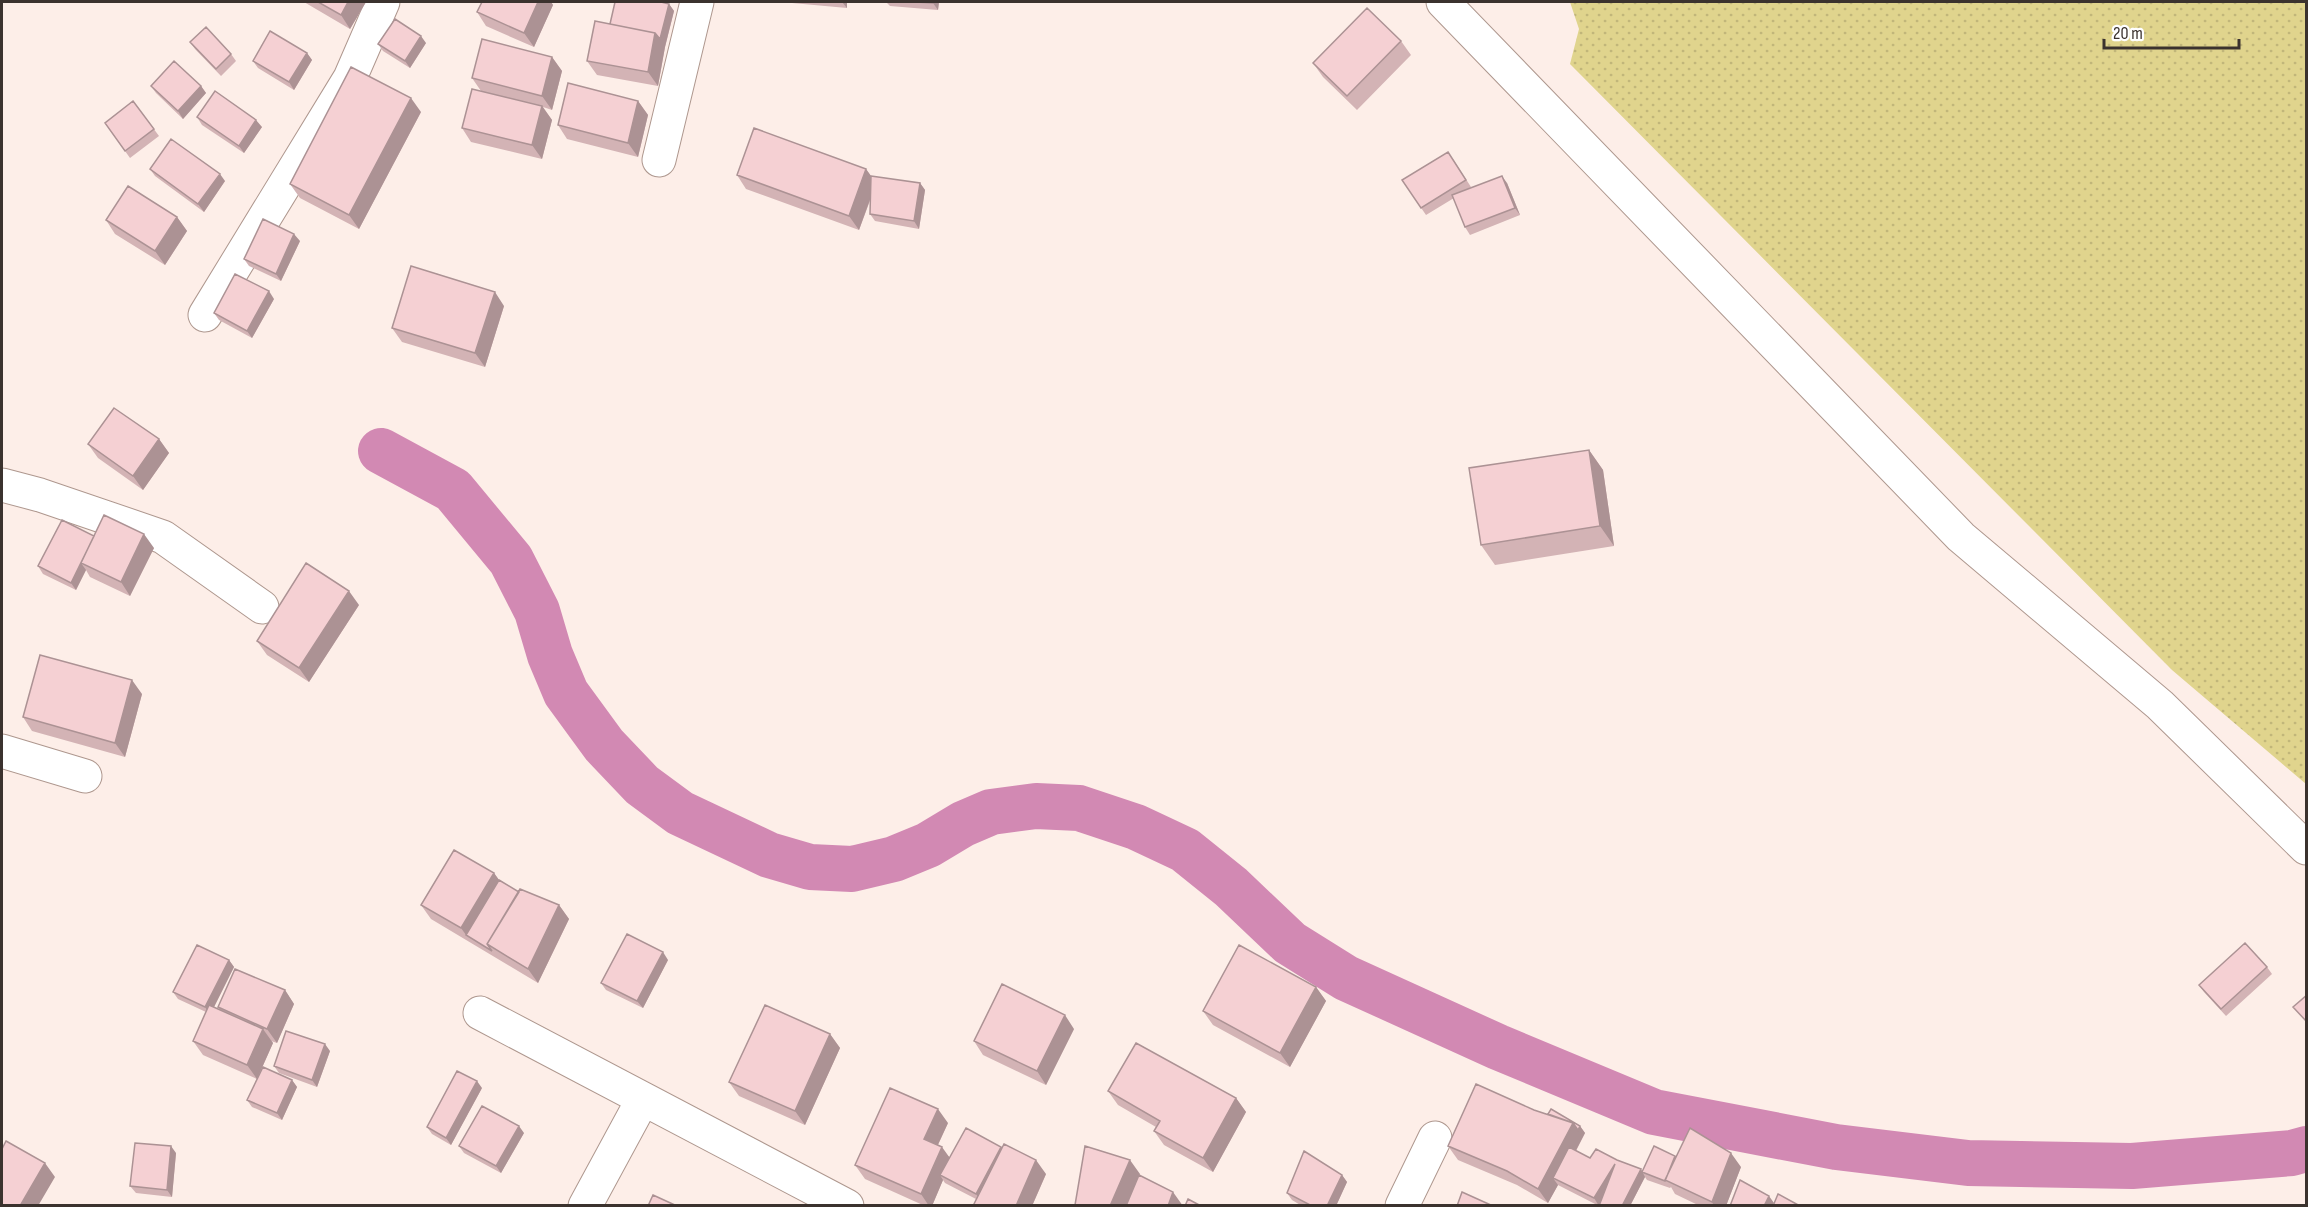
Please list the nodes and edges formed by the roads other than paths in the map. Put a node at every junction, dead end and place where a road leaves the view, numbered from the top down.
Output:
1 (383, 2) edge
2 (697, 2) edge
3 (1443, 2) edge
4 (659, 160) dead end
5 (205, 315) dead end
6 (2, 485) edge
7 (262, 607) dead end
8 (2, 751) edge
9 (85, 776) dead end
10 (2307, 848) edge
11 (480, 1013) dead end
12 (643, 1099) junction
13 (1435, 1138) dead end
14 (585, 1206) edge
15 (847, 1206) edge
16 (1402, 1206) edge

1 - 5 street
2 - 4 street
3 - 10 street
6 - 7 street
8 - 9 street
11 - 12 street
12 - 14 street
12 - 15 street
13 - 16 street

